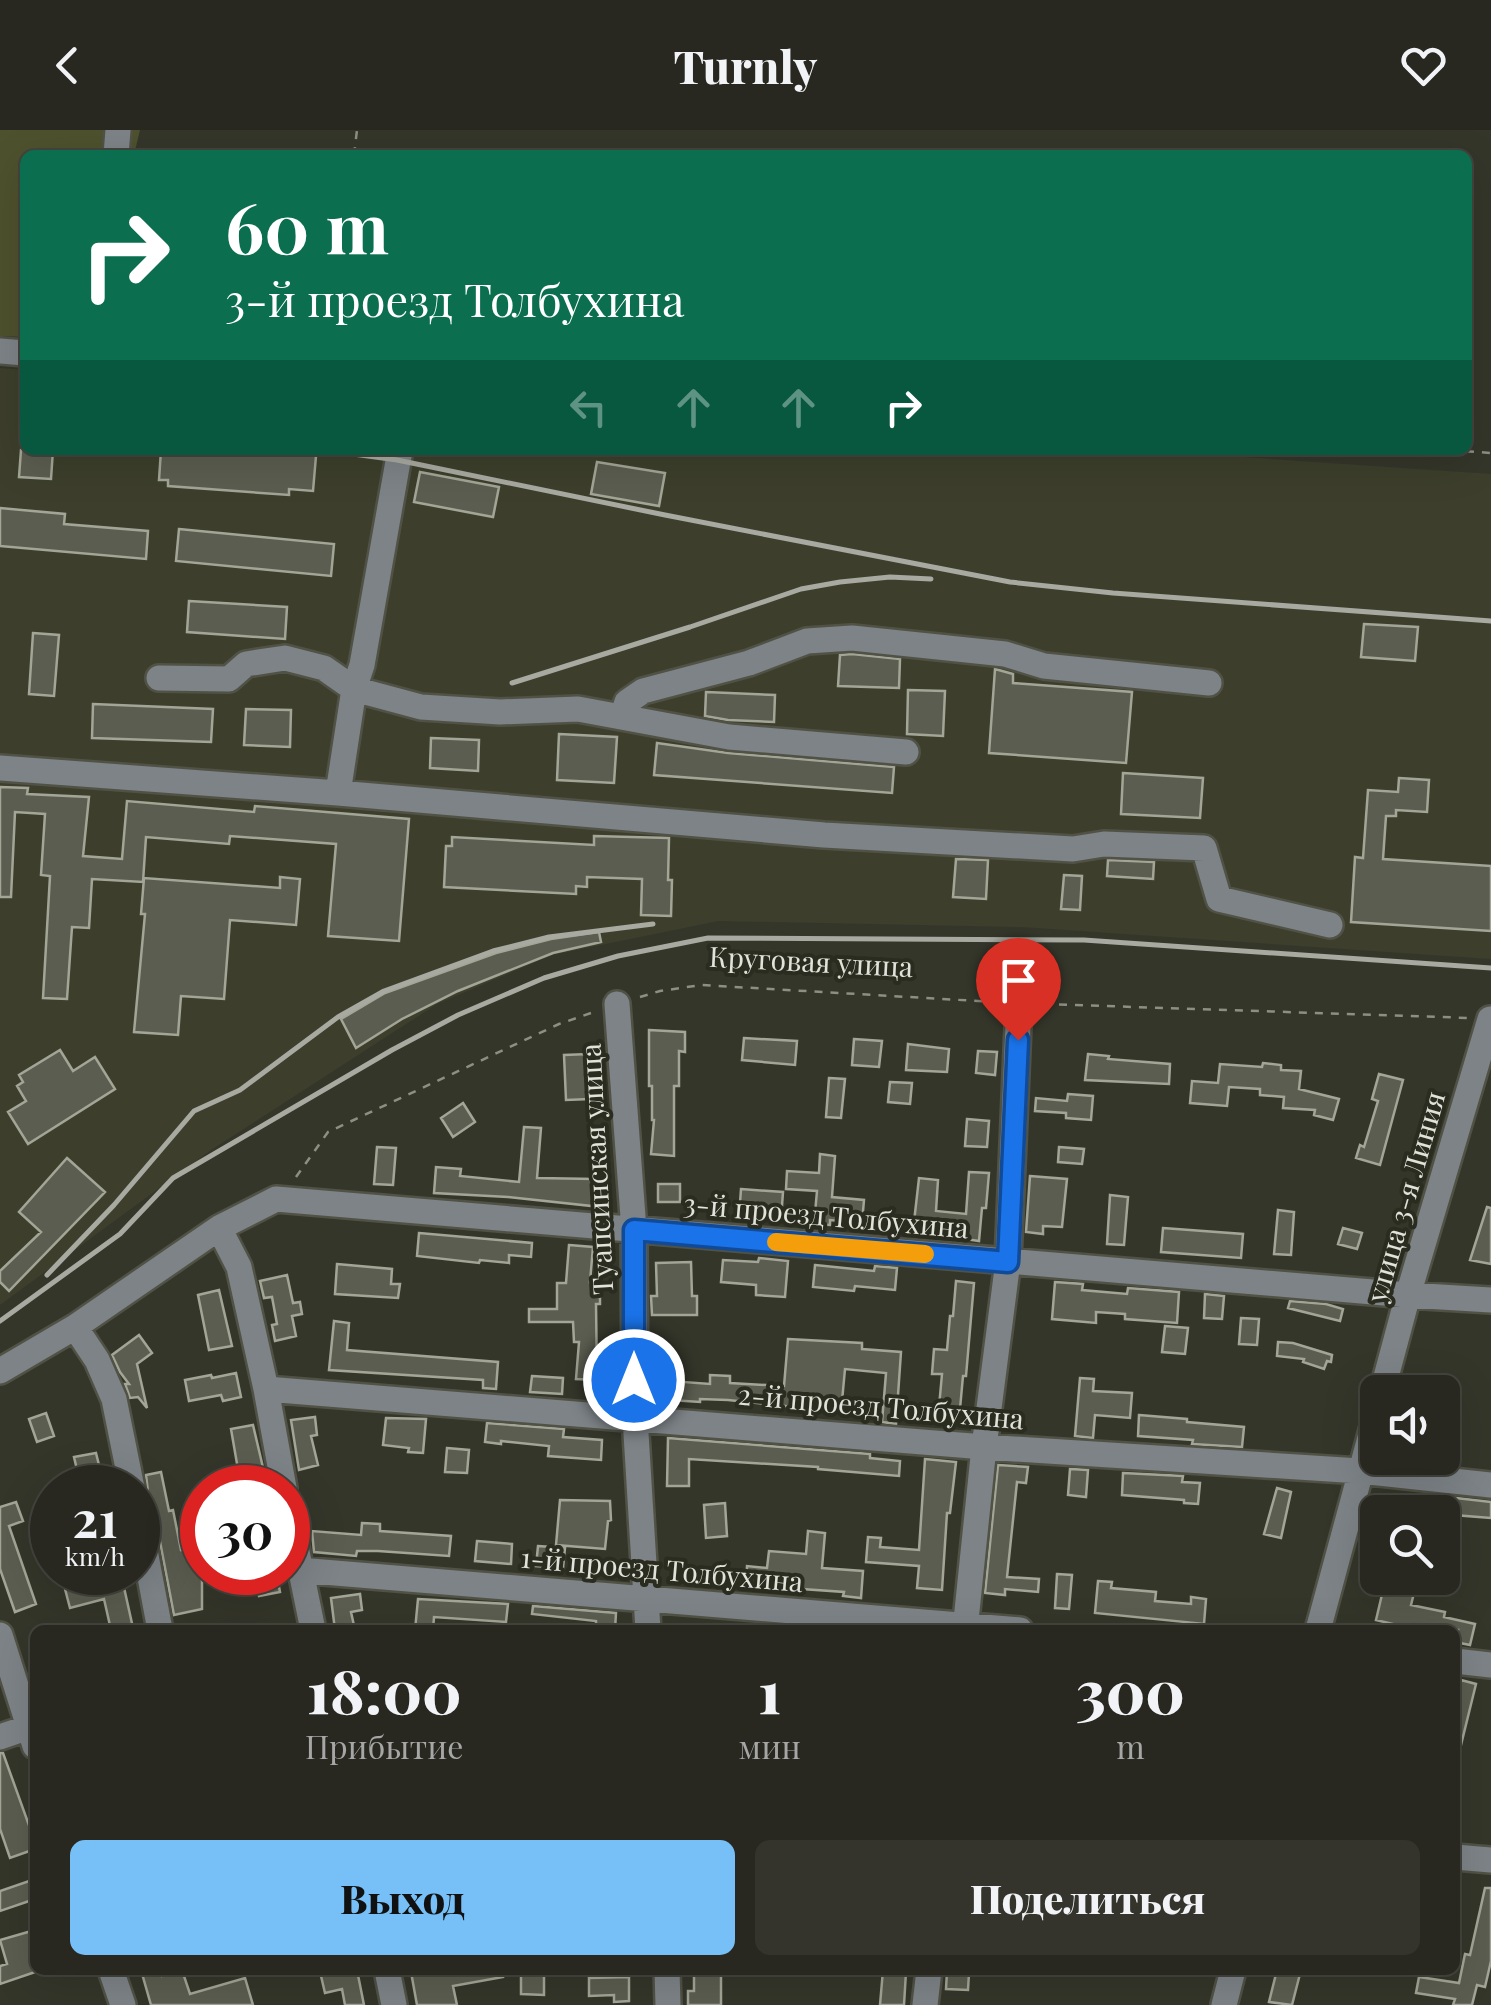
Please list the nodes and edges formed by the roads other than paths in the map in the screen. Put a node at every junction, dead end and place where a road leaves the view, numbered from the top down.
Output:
1 (399, 455) edge
2 (160, 678) dead end
3 (1209, 684) dead end
4 (354, 689) junction
5 (622, 717) junction
6 (906, 752) dead end
7 (0, 768) edge
8 (338, 793) junction
9 (1330, 925) dead end
10 (1019, 1003) road end
11 (617, 1004) road end
12 (1490, 1018) edge
13 (219, 1228) junction
14 (634, 1230) junction
15 (1008, 1262) junction
16 (1408, 1296) junction
17 (1491, 1300) edge
18 (75, 1327) junction
19 (0, 1372) edge
20 (1387, 1375) edge
21 (266, 1388) junction
22 (634, 1418) junction
23 (984, 1447) junction
24 (127, 1465) edge
25 (280, 1465) edge
26 (1360, 1471) joint
27 (1397, 1475) edge
28 (1491, 1485) edge
29 (310, 1571) edge
30 (153, 1595) edge
31 (304, 1595) edge
32 (646, 1599) junction
33 (159, 1625) edge
34 (311, 1625) edge
35 (648, 1625) edge
36 (932, 1625) edge
37 (965, 1625) edge
38 (1319, 1625) edge
39 (0, 1634) edge
40 (1460, 1662) edge
41 (1491, 1664) edge
42 (30, 1725) edge
43 (30, 1734) edge
44 (0, 1738) edge
45 (1460, 1857) edge
46 (1491, 1860) edge
47 (113, 1975) edge
48 (388, 1975) edge
49 (667, 1975) edge
50 (928, 1975) edge
51 (1232, 1975) edge
52 (123, 2005) edge
53 (394, 2005) edge
54 (668, 2005) edge
55 (925, 2005) edge
56 (1224, 2005) edge

1 - 4 street
2 - 4 street
3 - 5 street
4 - 5 street
4 - 8 street
5 - 6 street
7 - 8 street
8 - 9 street
10 - 15 street
11 - 14 street, Туапсинская улица
12 - 16 street, улица 3-я Линия
13 - 14 street, 3-й проезд Толбухина
13 - 18 street
13 - 21 street
14 - 15 street, 3-й проезд Толбухина
14 - 22 street, Туапсинская улица
15 - 16 street, 3-й проезд Толбухина
15 - 23 street
16 - 17 street, 3-й проезд Толбухина
16 - 20 street, улица 3-я Линия
18 - 19 street
18 - 24 street
21 - 22 street, 2-й проезд Толбухина
21 - 25 street
22 - 23 street, 2-й проезд Толбухина
22 - 32 street, Туапсинская улица
23 - 26 street, 2-й проезд Толбухина
23 - 37 street
26 - 38 street
27 - 28 street, 2-й проезд Толбухина
29 - 32 street, 1-й проезд Толбухина
30 - 33 street
31 - 34 street
32 - 35 street, Туапсинская улица
32 - 36 street, 1-й проезд Толбухина
39 - 42 street
40 - 41 street
43 - 44 street
45 - 46 street
47 - 52 street
48 - 53 street
49 - 54 street
50 - 55 street
51 - 56 street

